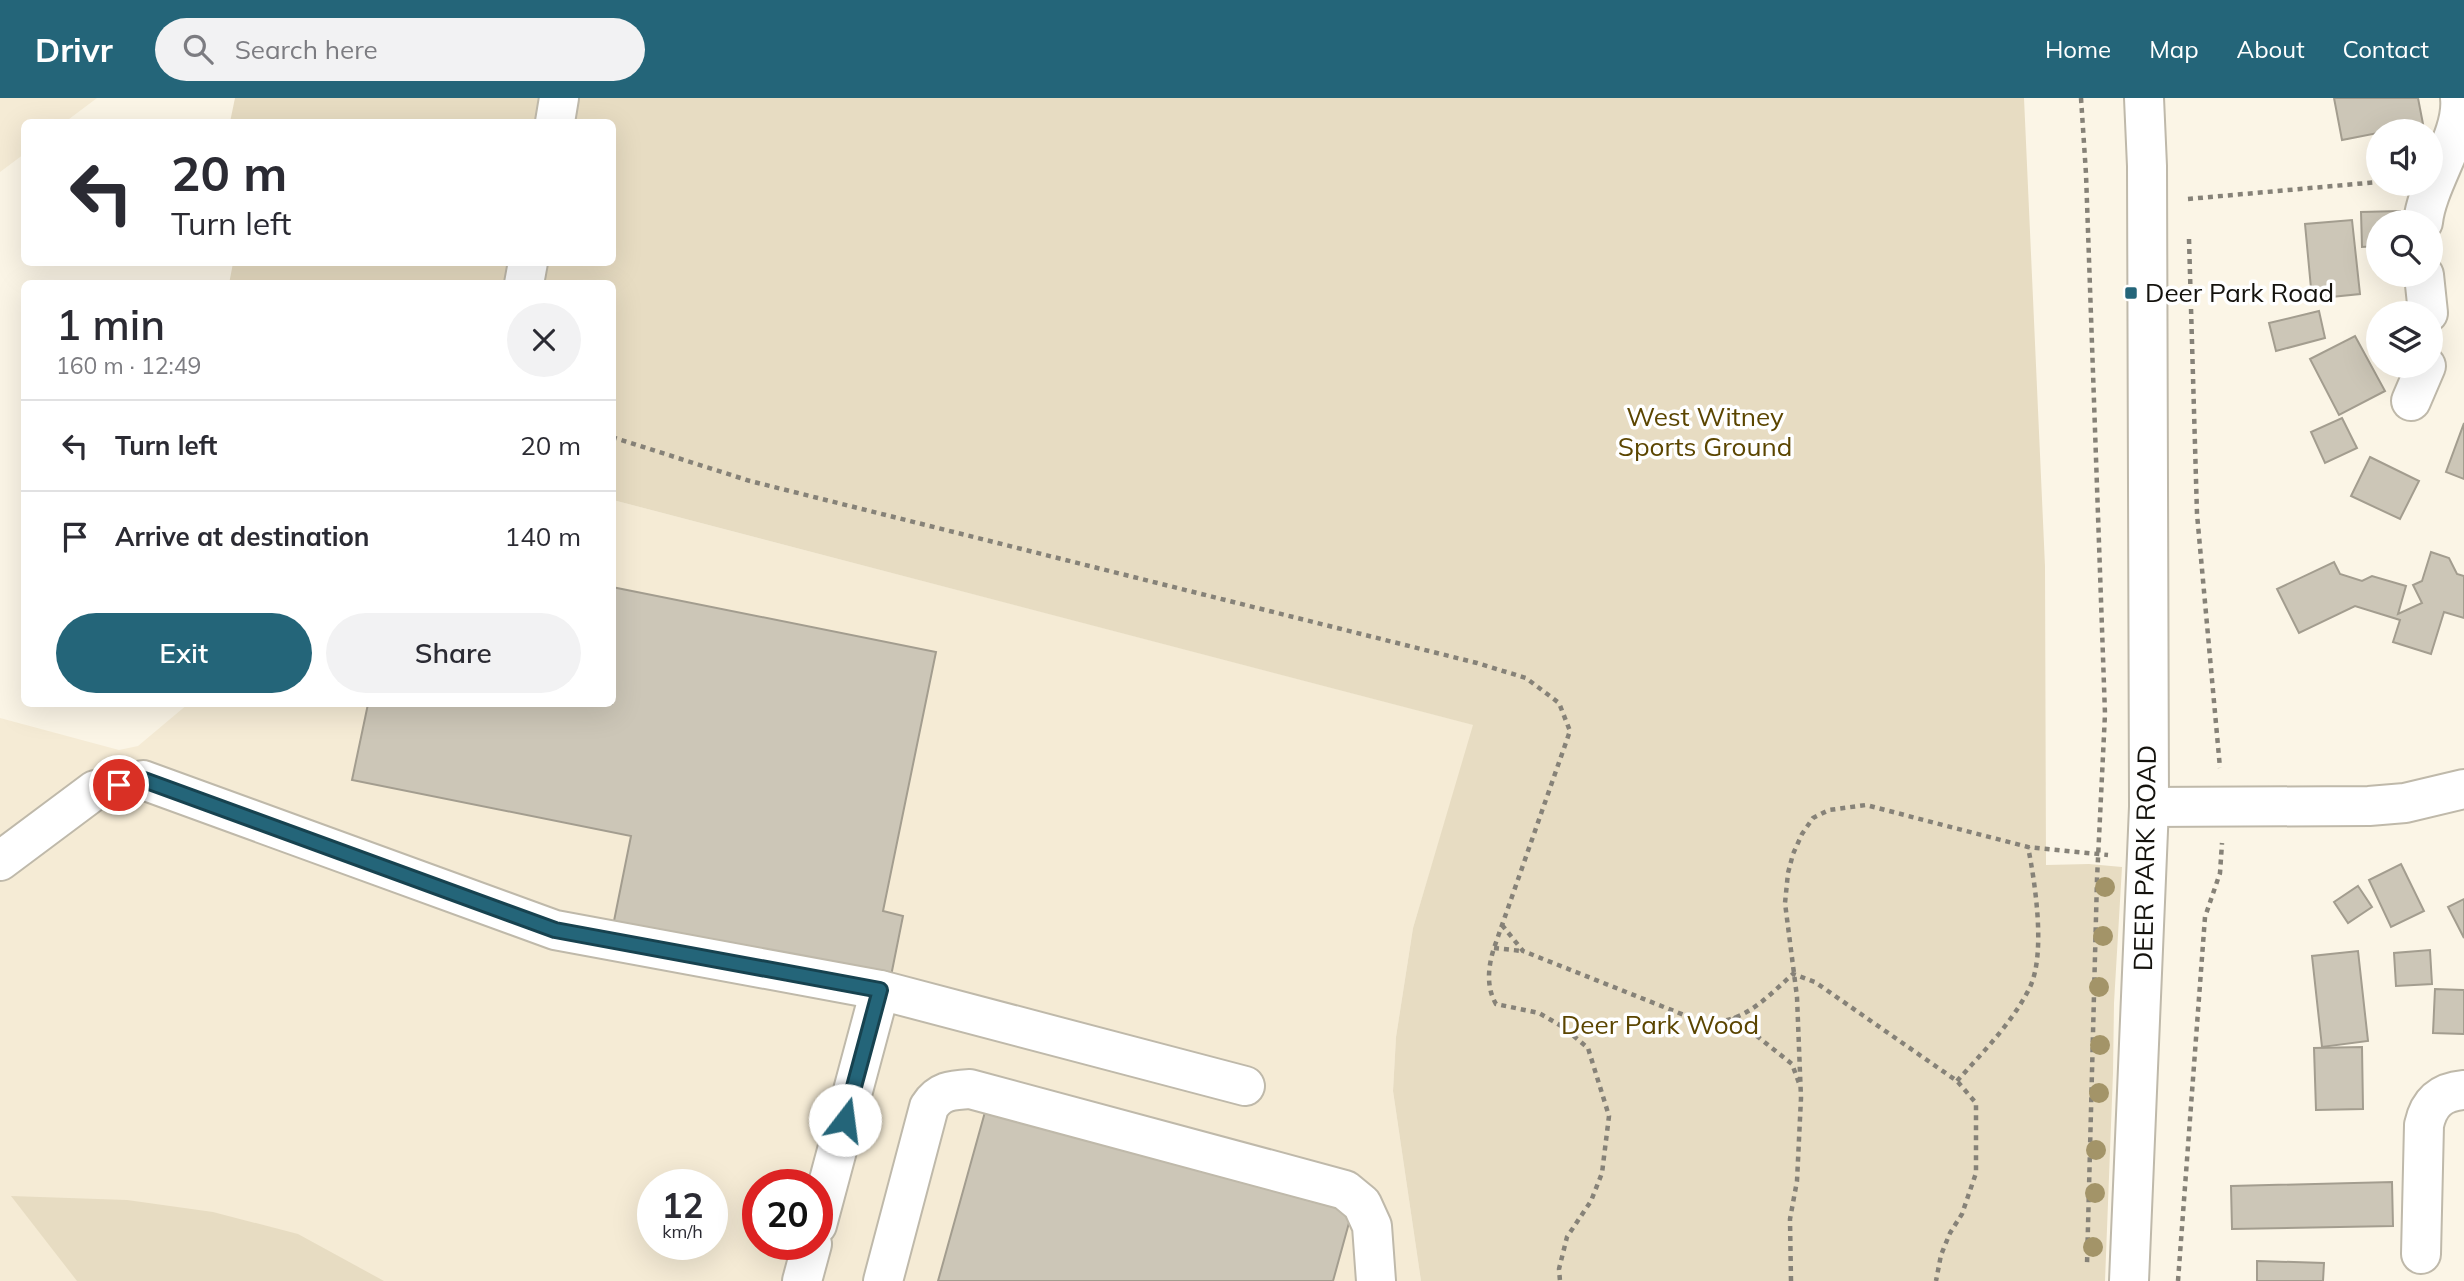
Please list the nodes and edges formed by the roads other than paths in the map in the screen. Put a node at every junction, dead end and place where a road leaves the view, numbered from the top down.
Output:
1 (559, 98) edge
2 (2144, 98) edge
3 (2460, 98) edge
4 (2464, 107) edge
5 (556, 119) edge
6 (2426, 210) edge
7 (2422, 378) edge
8 (2411, 401) dead end
9 (2464, 789) edge
10 (2149, 807) junction
11 (0, 861) edge
12 (880, 990) junction
13 (1245, 1086) dead end
14 (2464, 1090) edge
15 (832, 1169) edge
16 (2421, 1254) dead end
17 (808, 1260) edge
18 (802, 1281) edge
19 (883, 1281) edge
20 (1376, 1281) edge
21 (2129, 1281) edge

1 - 5 street
2 - 10 street, DEER PARK ROAD
3 - 4 street
4 - 6 street
7 - 8 street
9 - 10 street
10 - 21 street, DEER PARK ROAD
11 - 12 street
12 - 13 street
12 - 15 street
14 - 16 street
17 - 18 street
19 - 20 street

